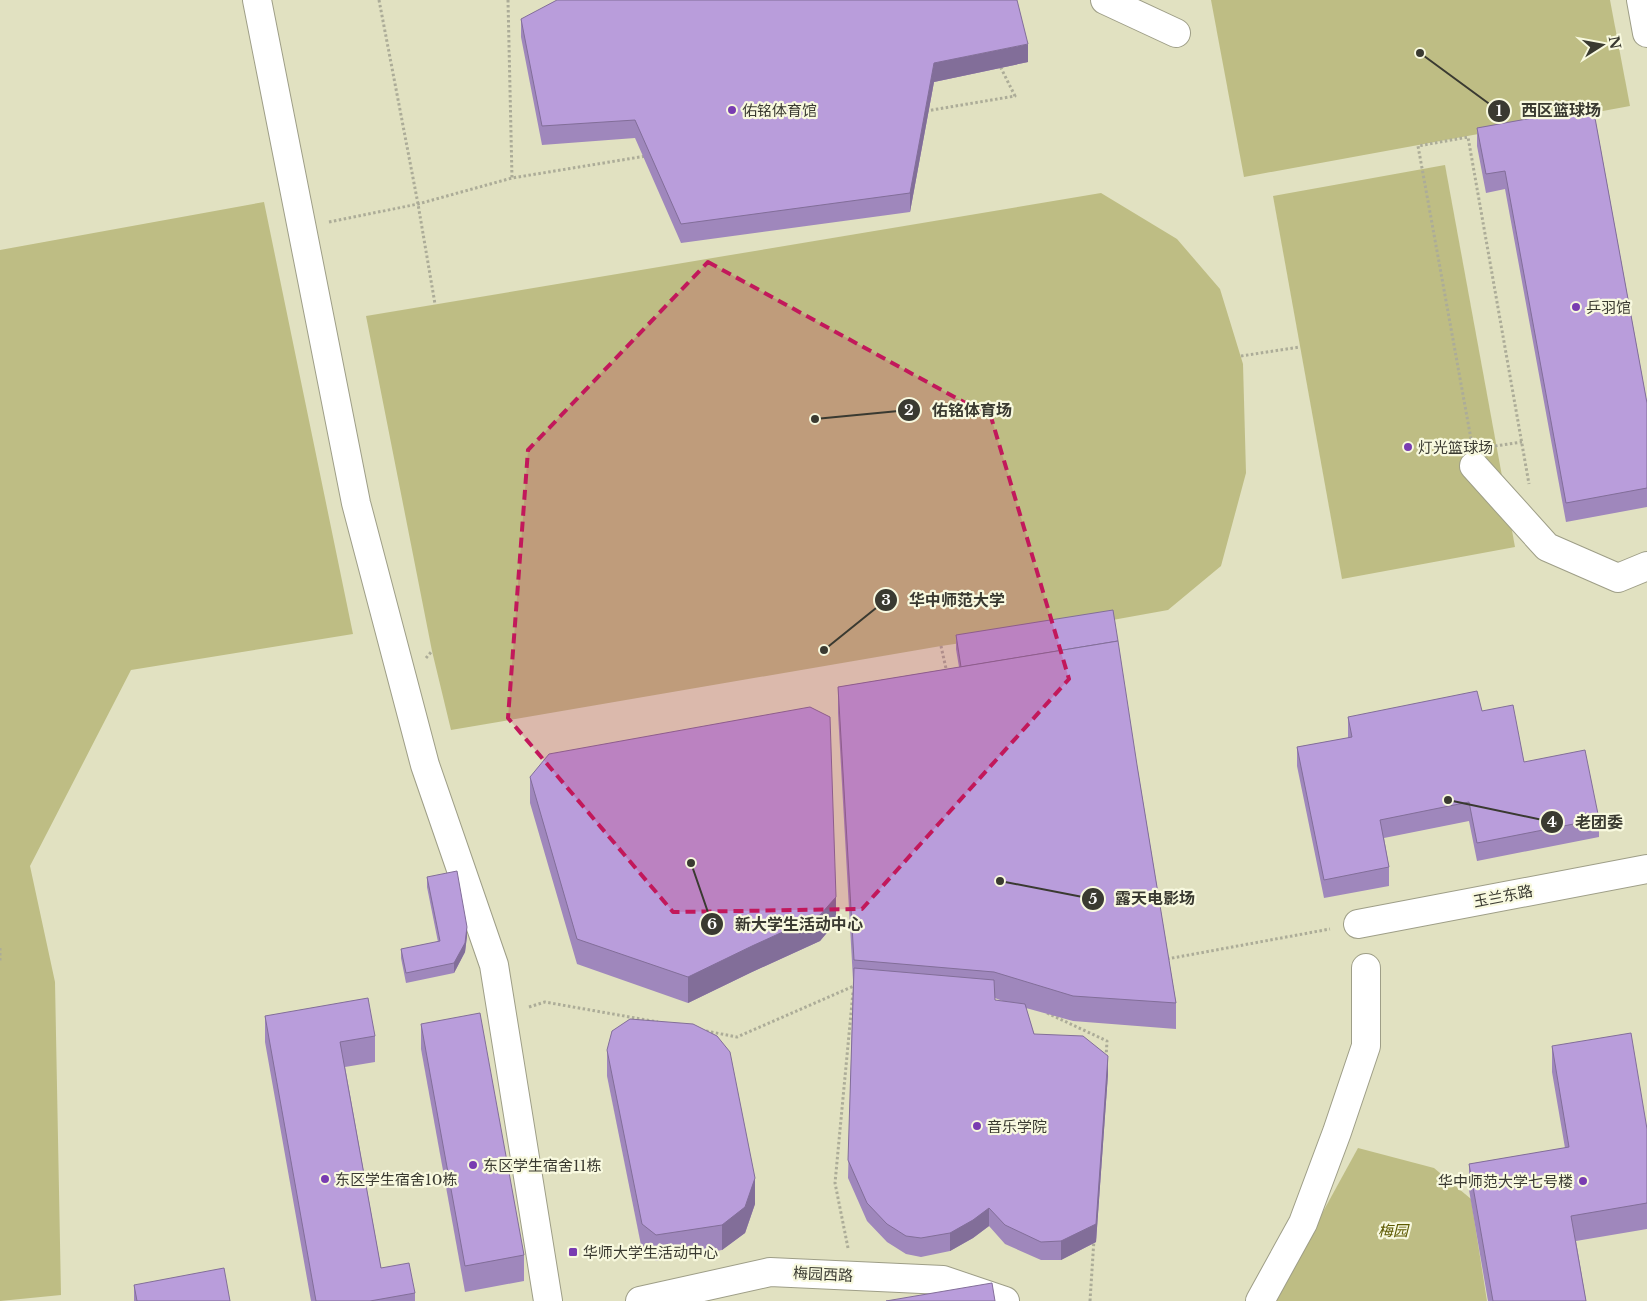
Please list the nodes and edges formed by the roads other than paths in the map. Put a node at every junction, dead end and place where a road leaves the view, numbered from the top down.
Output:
1 (257, 0) edge
2 (1105, 0) edge
3 (1641, 0) edge
4 (1176, 33) dead end
5 (1647, 33) edge
6 (1472, 453) road end
7 (1647, 566) edge
8 (1647, 869) edge
9 (1358, 924) road end
10 (1366, 968) dead end
11 (720, 1292) edge
12 (548, 1301) edge
13 (640, 1301) edge
14 (1005, 1301) edge
15 (1260, 1301) edge

1 - 12 street
2 - 4 street
3 - 5 street
6 - 7 street
8 - 9 street, 玉兰东路
10 - 15 street
11 - 13 street, 梅园西路
11 - 14 street, 梅园西路

